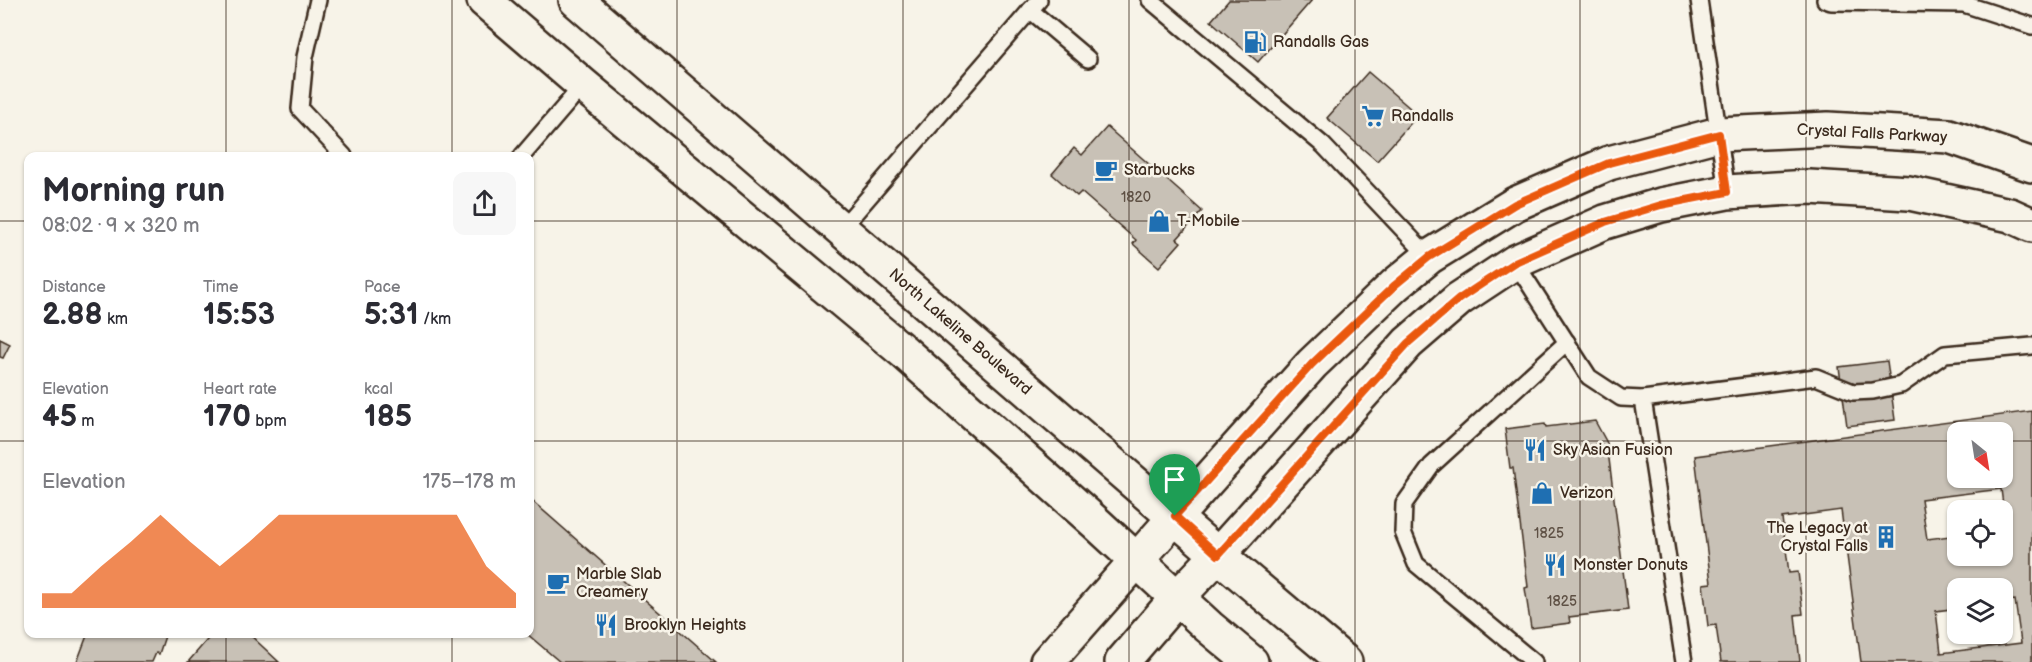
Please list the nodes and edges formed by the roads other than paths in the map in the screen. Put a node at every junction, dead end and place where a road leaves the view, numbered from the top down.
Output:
1 (318, 0) edge
2 (484, 0) edge
3 (576, 0) edge
4 (1150, 0) edge
5 (1699, 0) edge
6 (1825, 0) edge
7 (1964, 2) edge
8 (1035, 5) edge
9 (2032, 26) edge
10 (1088, 59) dead end
11 (583, 85) junction
12 (1719, 134) junction
13 (340, 152) edge
14 (525, 152) edge
15 (2032, 165) edge
16 (1727, 192) junction
17 (2032, 225) edge
18 (841, 229) junction
19 (1429, 257) junction
20 (1515, 262) junction
21 (1567, 342) junction
22 (2032, 346) edge
23 (1643, 399) junction
24 (1175, 516) junction
25 (1218, 555) junction
26 (1136, 560) junction
27 (1177, 598) junction
28 (1047, 662) edge
29 (1122, 662) edge
30 (1251, 662) edge
31 (1345, 662) edge
32 (1534, 662) edge
33 (1684, 662) edge

1 - 13 lane
2 - 11 main road
3 - 18 main road, North Lakeline Boulevard
4 - 19 lane
5 - 12 lane
6 - 7 lane
7 - 9 lane
8 - 10 lane
8 - 18 lane
11 - 14 lane
11 - 26 main road
12 - 15 main road, Crystal Falls Parkway
12 - 16 lane
12 - 19 main road, Crystal Falls Parkway
16 - 17 main road
16 - 20 main road
18 - 24 main road, North Lakeline Boulevard
19 - 24 main road, Crystal Falls Parkway
20 - 21 lane
20 - 25 main road
21 - 23 lane
21 - 32 lane
22 - 23 lane
23 - 33 lane
24 - 25 main road, North Lakeline Boulevard
24 - 26 main road, Crystal Falls Parkway
25 - 27 main road
25 - 31 main road, North Lakeline Boulevard
26 - 27 main road
26 - 28 main road, Crystal Falls Parkway
27 - 29 main road
27 - 30 main road

